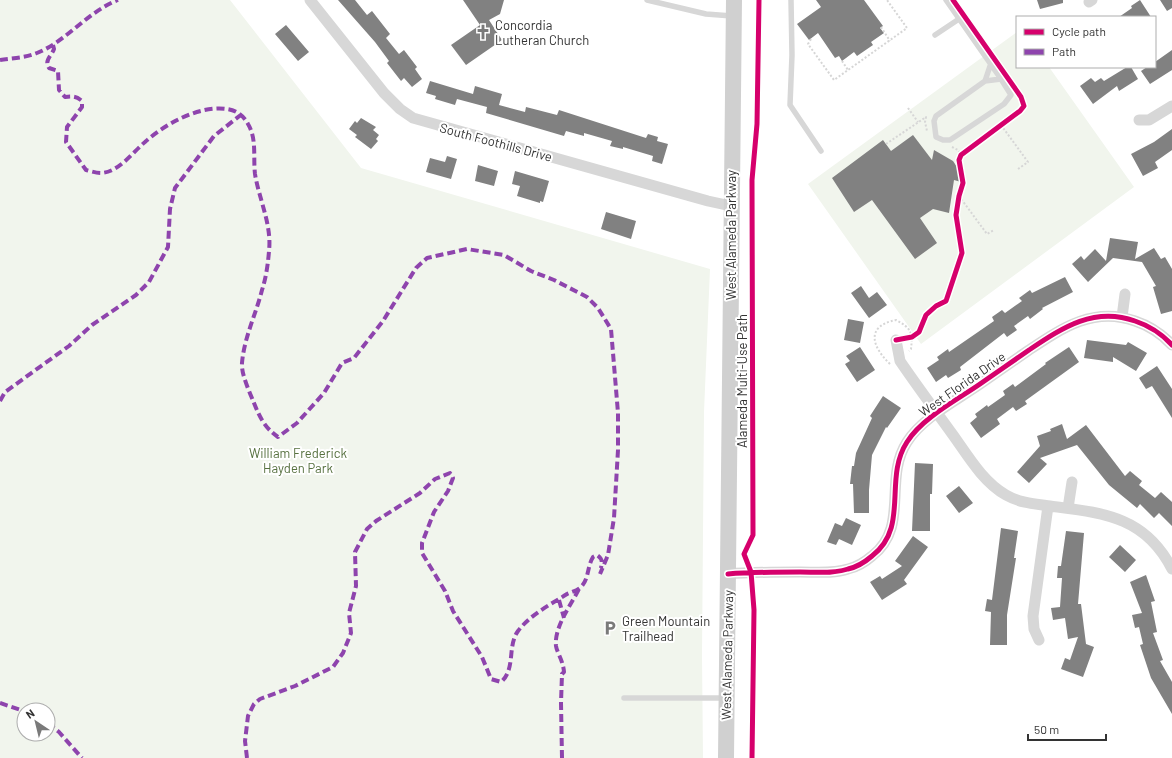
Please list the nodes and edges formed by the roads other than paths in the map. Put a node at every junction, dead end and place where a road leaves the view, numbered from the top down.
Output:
1 (310, 0) edge
2 (647, 0) edge
3 (791, 0) edge
4 (946, 0) edge
5 (734, 8) edge
6 (959, 19) junction
7 (935, 35) dead end
8 (991, 63) junction
9 (1001, 79) junction
10 (985, 81) junction
11 (1172, 106) edge
12 (1139, 120) dead end
13 (821, 151) dead end
14 (731, 206) junction
15 (1126, 294) dead end
16 (1122, 317) junction
17 (896, 340) dead end
18 (1172, 345) edge
19 (937, 414) junction
20 (1072, 482) dead end
21 (1048, 506) junction
22 (1068, 508) junction
23 (1172, 569) edge
24 (728, 574) junction
25 (1039, 640) dead end
26 (624, 698) dead end
27 (726, 698) junction
28 (726, 758) edge

1 - 14 street, South Foothills Drive
2 - 5 lane
3 - 13 lane
4 - 6 lane
5 - 14 main road, West Alameda Parkway
6 - 7 lane
6 - 8 lane
8 - 9 lane
8 - 10 lane
9 - 10 lane
9 - 10 lane
11 - 12 street
14 - 24 main road, West Alameda Parkway
15 - 16 street
16 - 18 street, West Florida Drive
16 - 19 street, West Florida Drive
17 - 19 street
19 - 21 street
19 - 24 street, West Florida Drive
20 - 22 street
21 - 22 street
21 - 25 street
22 - 23 street
24 - 27 main road, West Alameda Parkway
26 - 27 lane
27 - 28 main road, West Alameda Parkway

